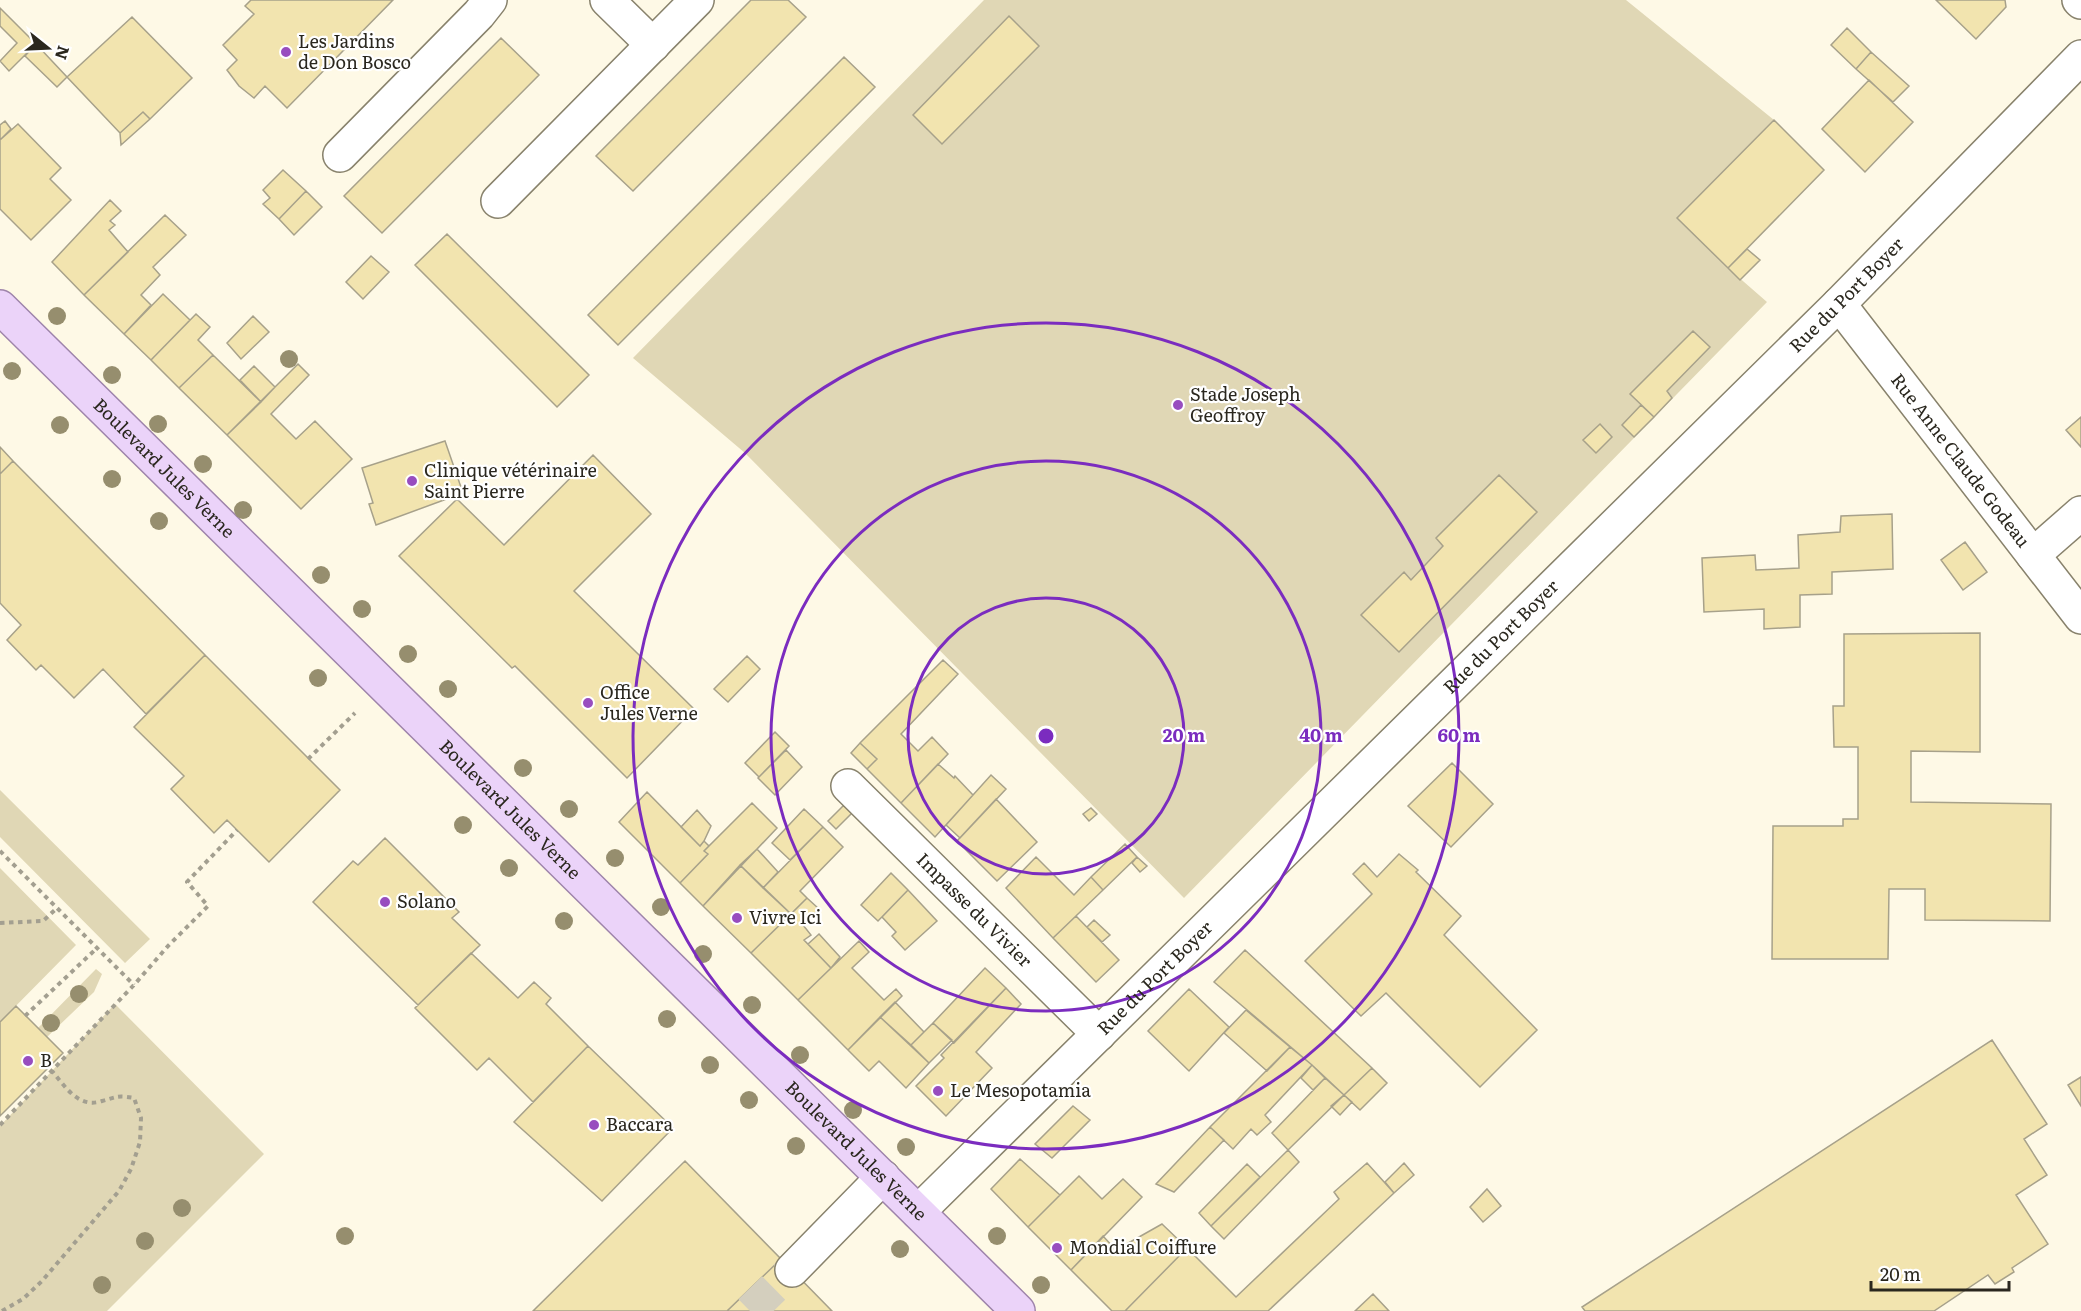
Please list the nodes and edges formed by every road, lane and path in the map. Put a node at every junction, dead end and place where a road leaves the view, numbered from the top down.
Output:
1 (490, 0) edge
2 (607, 0) edge
3 (697, 0) edge
4 (653, 45) junction
5 (2081, 57) edge
6 (340, 155) dead end
7 (498, 201) dead end
8 (1839, 304) junction
9 (0, 308) edge
10 (2081, 513) edge
11 (2033, 555) junction
12 (2081, 617) edge
13 (385, 685) junction
14 (308, 759) dead end
15 (848, 786) dead end
16 (237, 830) dead end
17 (0, 851) edge
18 (57, 908) junction
19 (0, 923) edge
20 (97, 948) junction
21 (134, 985) junction
22 (26, 1016) dead end
23 (1099, 1034) junction
24 (52, 1071) junction
25 (0, 1125) edge
26 (883, 1178) junction
27 (918, 1212) junction
28 (792, 1270) tunnel mouth
29 (2, 1311) edge
30 (1018, 1311) edge

1 - 6 street
2 - 4 street
3 - 4 street
4 - 7 street
5 - 8 street, Rue du Port Boyer
8 - 11 street, Rue Anne Claude Godeau
8 - 23 street, Rue du Port Boyer
9 - 13 main road, Boulevard Jules Verne
10 - 11 street
11 - 12 street, Rue Anne Claude Godeau
13 - 14 path
13 - 26 main road, Boulevard Jules Verne
15 - 23 street, Impasse du Vivier
16 - 21 path
17 - 18 path
18 - 19 path
18 - 20 path
20 - 21 path
20 - 22 path
21 - 24 path
23 - 27 street, Rue du Port Boyer
24 - 25 path
24 - 29 path
26 - 27 main road, Boulevard Jules Verne
26 - 28 street
27 - 30 main road, Boulevard Jules Verne

